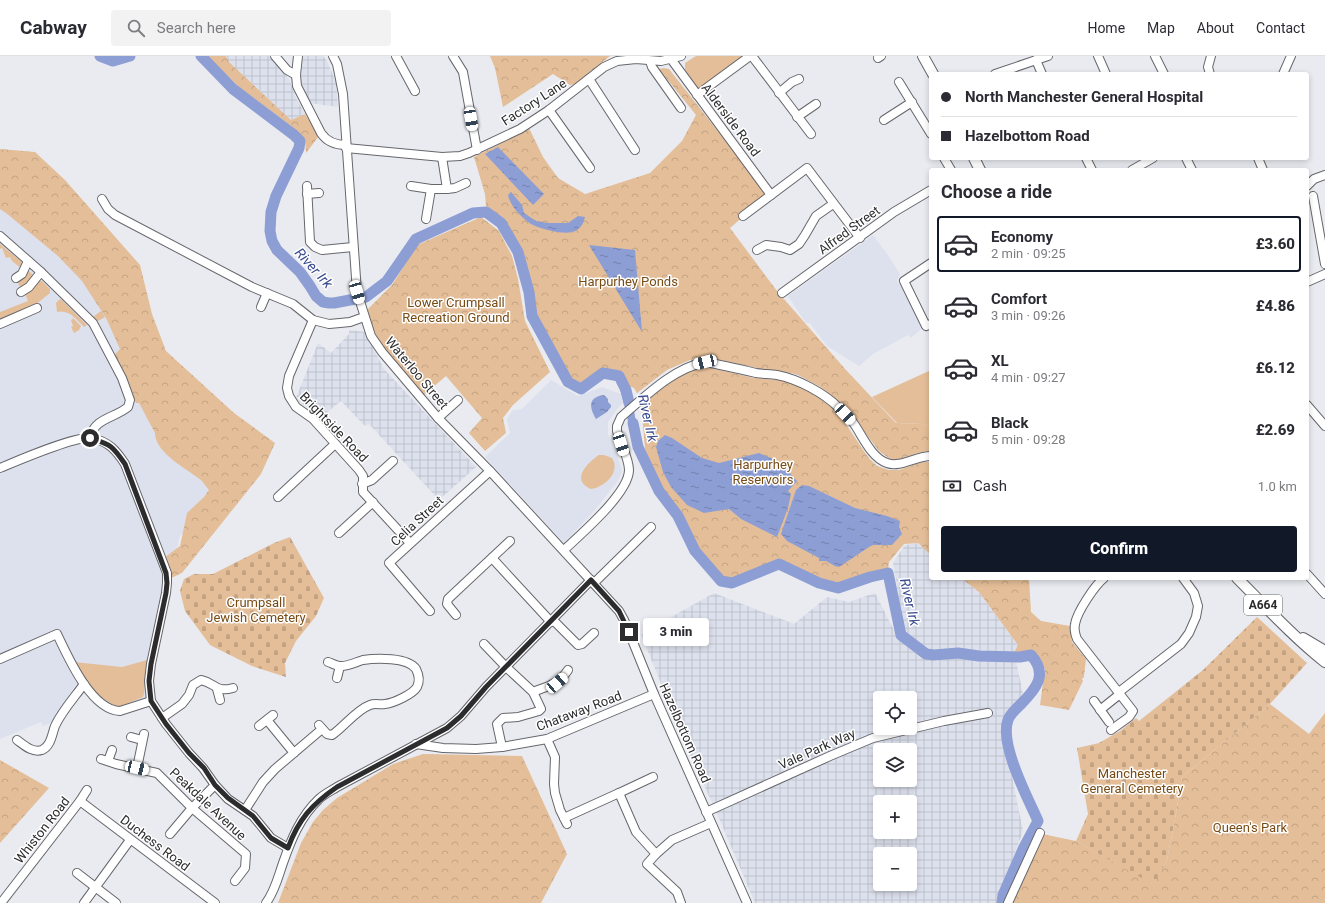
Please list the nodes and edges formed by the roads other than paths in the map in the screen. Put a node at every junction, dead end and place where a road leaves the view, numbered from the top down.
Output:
1 (275, 56) edge
2 (298, 56) edge
3 (333, 56) edge
4 (396, 56) edge
5 (453, 56) edge
6 (682, 56) edge
7 (751, 56) edge
8 (923, 56) edge
9 (1048, 56) edge
10 (1098, 56) edge
11 (1155, 56) edge
12 (1211, 56) edge
13 (1288, 57) edge
14 (671, 59) junction
15 (1036, 60) junction
16 (650, 61) junction
17 (932, 72) edge
18 (1001, 72) edge
19 (1041, 72) edge
20 (1105, 72) edge
21 (1161, 72) edge
22 (1209, 72) edge
23 (1284, 72) edge
24 (296, 74) junction
25 (589, 79) junction
26 (799, 79) dead end
27 (899, 82) dead end
28 (415, 91) dead end
29 (779, 93) junction
30 (697, 95) junction
31 (912, 102) junction
32 (816, 104) dead end
33 (681, 108) dead end
34 (549, 110) junction
35 (797, 117) junction
36 (884, 120) dead end
37 (929, 131) edge
38 (811, 134) dead end
39 (346, 146) junction
40 (477, 150) junction
41 (635, 150) dead end
42 (442, 157) junction
43 (1149, 160) edge
44 (590, 168) dead end
45 (1135, 168) edge
46 (1325, 175) edge
47 (466, 183) dead end
48 (1309, 184) edge
49 (411, 186) dead end
50 (431, 188) junction
51 (447, 189) junction
52 (929, 191) edge
53 (319, 193) dead end
54 (771, 195) junction
55 (1313, 196) dead end
56 (102, 199) dead end
57 (833, 204) junction
58 (743, 216) dead end
59 (426, 219) dead end
60 (0, 236) edge
61 (860, 238) junction
62 (1323, 240) edge
63 (353, 247) junction
64 (757, 250) dead end
65 (28, 261) junction
66 (929, 264) edge
67 (1325, 264) edge
68 (41, 272) junction
69 (1325, 274) edge
70 (16, 278) dead end
71 (1309, 281) edge
72 (21, 292) dead end
73 (267, 293) junction
74 (782, 293) dead end
75 (261, 307) dead end
76 (37, 308) dead end
77 (364, 317) junction
78 (313, 320) junction
79 (0, 324) edge
80 (929, 325) edge
81 (458, 400) dead end
82 (1310, 415) edge
83 (438, 418) junction
84 (1325, 426) edge
85 (90, 438) junction
86 (335, 444) junction
87 (929, 456) edge
88 (393, 460) dead end
89 (0, 468) edge
90 (490, 471) junction
91 (362, 484) junction
92 (278, 497) dead end
93 (373, 502) junction
94 (651, 528) dead end
95 (339, 533) dead end
96 (510, 541) dead end
97 (410, 543) junction
98 (564, 550) junction
99 (492, 558) junction
100 (1309, 576) edge
101 (1102, 580) edge
102 (1184, 580) edge
103 (1238, 580) edge
104 (592, 581) junction
105 (1325, 594) edge
106 (430, 611) dead end
107 (456, 615) dead end
108 (552, 621) junction
109 (1291, 631) junction
110 (594, 633) dead end
111 (484, 644) dead end
112 (1325, 651) edge
113 (0, 659) edge
114 (328, 662) dead end
115 (1325, 662) edge
116 (340, 666) junction
117 (506, 667) junction
118 (568, 670) dead end
119 (337, 678) dead end
120 (84, 684) junction
121 (233, 688) dead end
122 (217, 689) junction
123 (533, 692) junction
124 (1120, 693) junction
125 (654, 694) junction
126 (220, 700) dead end
127 (151, 701) junction
128 (1094, 701) dead end
129 (1100, 710) junction
130 (988, 713) dead end
131 (162, 718) junction
132 (259, 726) dead end
133 (131, 737) dead end
134 (548, 739) junction
135 (17, 740) dead end
136 (415, 744) junction
137 (502, 747) junction
138 (112, 750) dead end
139 (294, 753) junction
140 (137, 768) junction
141 (653, 777) dead end
142 (215, 785) junction
143 (87, 790) dead end
144 (619, 793) junction
145 (80, 801) junction
146 (192, 808) junction
147 (245, 810) junction
148 (706, 812) junction
149 (711, 823) junction
150 (1040, 833) dead end
151 (170, 834) dead end
152 (130, 840) junction
153 (288, 848) junction
154 (656, 854) junction
155 (77, 873) dead end
156 (235, 881) dead end
157 (96, 887) junction
158 (1, 903) edge
159 (84, 903) edge
160 (116, 903) edge
161 (215, 903) edge
162 (266, 903) edge
163 (681, 903) edge
164 (747, 903) edge
165 (1008, 903) edge

1 - 24 street
2 - 24 street, Factory Lane
3 - 39 street, Waterloo Street
4 - 28 street
5 - 40 street
6 - 14 street, Factory Lane
7 - 29 street
7 - 30 street
8 - 17 main road
9 - 15 street
10 - 20 street
11 - 21 street
12 - 22 street
13 - 23 street
14 - 16 street, Factory Lane
14 - 30 street, Alderside Road
15 - 18 street
15 - 19 street
16 - 25 street, Factory Lane
16 - 33 street
24 - 39 street, Factory Lane
25 - 34 street, Factory Lane
25 - 41 street
26 - 29 street
27 - 31 street
29 - 35 street
30 - 54 street, Alderside Road
31 - 36 street
31 - 37 street
32 - 35 street
34 - 40 street, Factory Lane
34 - 44 street
35 - 38 street
39 - 42 street, Factory Lane
39 - 63 street, Waterloo Street
40 - 42 street, Factory Lane
42 - 51 street
43 - 45 street
46 - 48 street
47 - 51 street
49 - 50 street
50 - 51 street
50 - 59 street
52 - 61 street, Alfred Street
53 - 63 street
54 - 57 street
54 - 58 street
55 - 62 street
56 - 73 street
57 - 61 street
57 - 64 street
60 - 65 street
61 - 74 street, Alfred Street
62 - 67 street
63 - 77 street, Waterloo Street
65 - 68 street
65 - 70 street
66 - 80 street
68 - 72 street
68 - 85 street
69 - 71 street
73 - 75 street
73 - 78 street
76 - 79 street
77 - 78 street
77 - 83 street, Waterloo Street
78 - 86 street, Brightside Road
81 - 83 street
82 - 84 street
83 - 90 street, Waterloo Street
85 - 89 street
85 - 127 street
86 - 91 street, Brightside Road
86 - 92 street
87 - 98 street
88 - 91 street
90 - 97 street, Celia Street
90 - 98 street, Waterloo Street
91 - 93 street, Brightside Road
93 - 95 street
93 - 97 street, Brightside Road
94 - 104 street
96 - 99 street
97 - 106 street, Celia Street
98 - 104 street, Waterloo Street
99 - 107 street
99 - 108 street
100 - 105 street
101 - 124 street
102 - 124 street
103 - 109 main road, A664
104 - 108 street
104 - 125 street, Hazelbottom Road
108 - 110 street
108 - 117 street
109 - 112 main road, A664
109 - 115 main road, A664
111 - 117 street
113 - 120 street
114 - 116 street
116 - 119 street
116 - 139 street
117 - 123 street
117 - 136 street
118 - 123 street
120 - 127 street
120 - 135 street
121 - 122 street
122 - 126 street
122 - 131 street
123 - 137 street
124 - 129 street
124 - 129 street
125 - 134 street, Chataway Road
125 - 148 street, Hazelbottom Road
127 - 131 street
128 - 129 street
130 - 148 street, Vale Park Way
131 - 142 street
132 - 139 street
133 - 140 street
134 - 137 street, Chataway Road
134 - 144 street
136 - 137 street, Chataway Road
136 - 153 street
138 - 140 street, Peakdale Avenue
139 - 147 street
140 - 146 street, Peakdale Avenue
141 - 144 street
142 - 146 street
142 - 147 street
143 - 145 street, Whiston Road
144 - 154 street
145 - 152 street, Duchess Road
145 - 158 street, Whiston Road
146 - 151 street
146 - 156 street, Peakdale Avenue
147 - 153 street
148 - 149 street, Hazelbottom Road
149 - 154 street
149 - 164 street, Hazelbottom Road
150 - 165 street
152 - 157 street
152 - 161 street, Duchess Road
153 - 162 street
154 - 163 street
155 - 157 street
157 - 159 street
157 - 160 street

